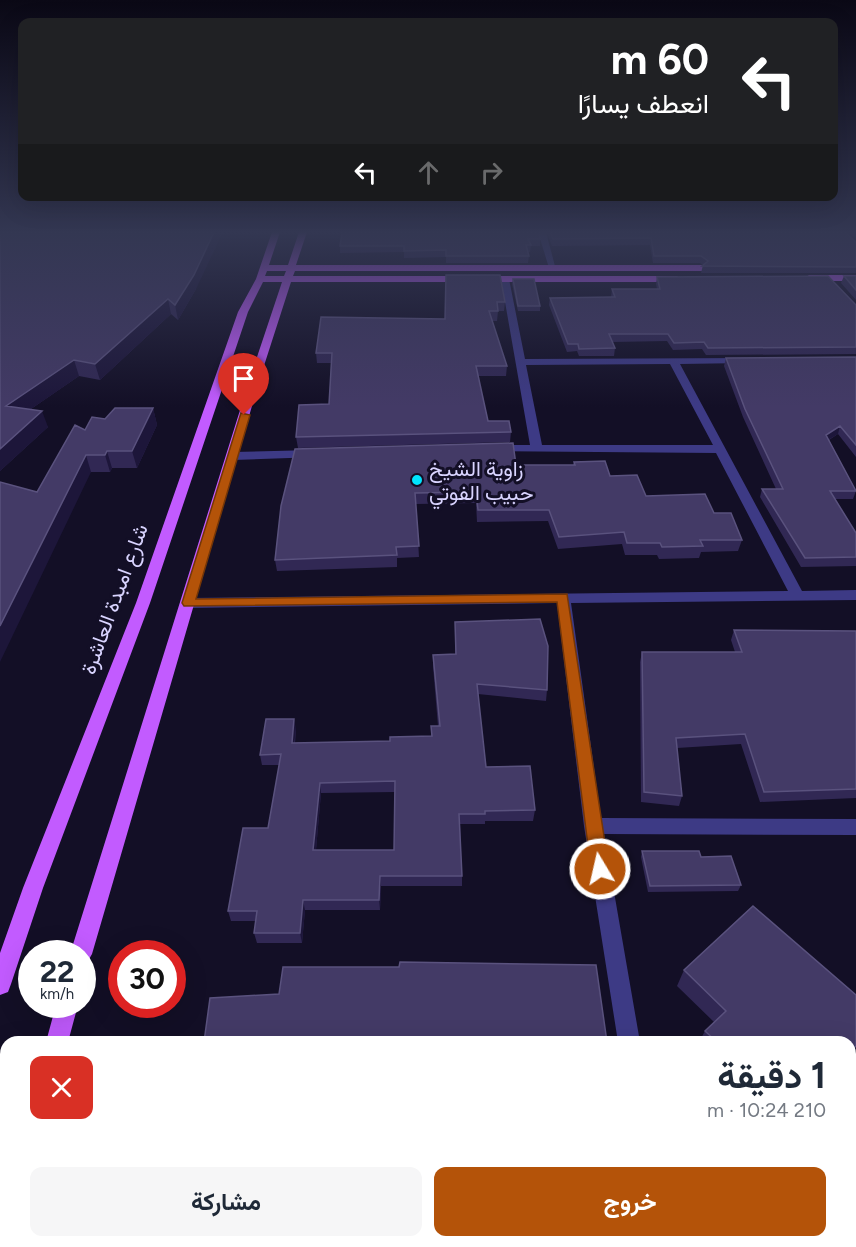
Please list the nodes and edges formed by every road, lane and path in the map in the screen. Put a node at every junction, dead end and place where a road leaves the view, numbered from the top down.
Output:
1 (254, 290) edge
2 (285, 290) edge
3 (507, 290) edge
4 (753, 360) edge
5 (674, 361) junction
6 (520, 362) junction
7 (536, 447) junction
8 (477, 449) edge
9 (719, 449) junction
10 (326, 453) edge
11 (232, 456) junction
12 (797, 595) junction
13 (856, 595) edge
14 (563, 597) junction
15 (188, 603) junction
16 (593, 826) junction
17 (856, 827) edge
18 (85, 940) edge
19 (0, 984) edge
20 (63, 1018) edge
21 (59, 1036) edge
22 (628, 1036) edge

1 - 19 main road, شارع امبدة العاشرة
2 - 11 main road
3 - 6 street
4 - 5 street
5 - 6 street
5 - 9 street
6 - 7 street
7 - 8 street
7 - 9 street
9 - 12 street
10 - 11 street
11 - 15 main road
12 - 13 street
12 - 14 street
14 - 15 street
14 - 16 street
15 - 18 main road
16 - 17 street
16 - 22 street
20 - 21 main road

